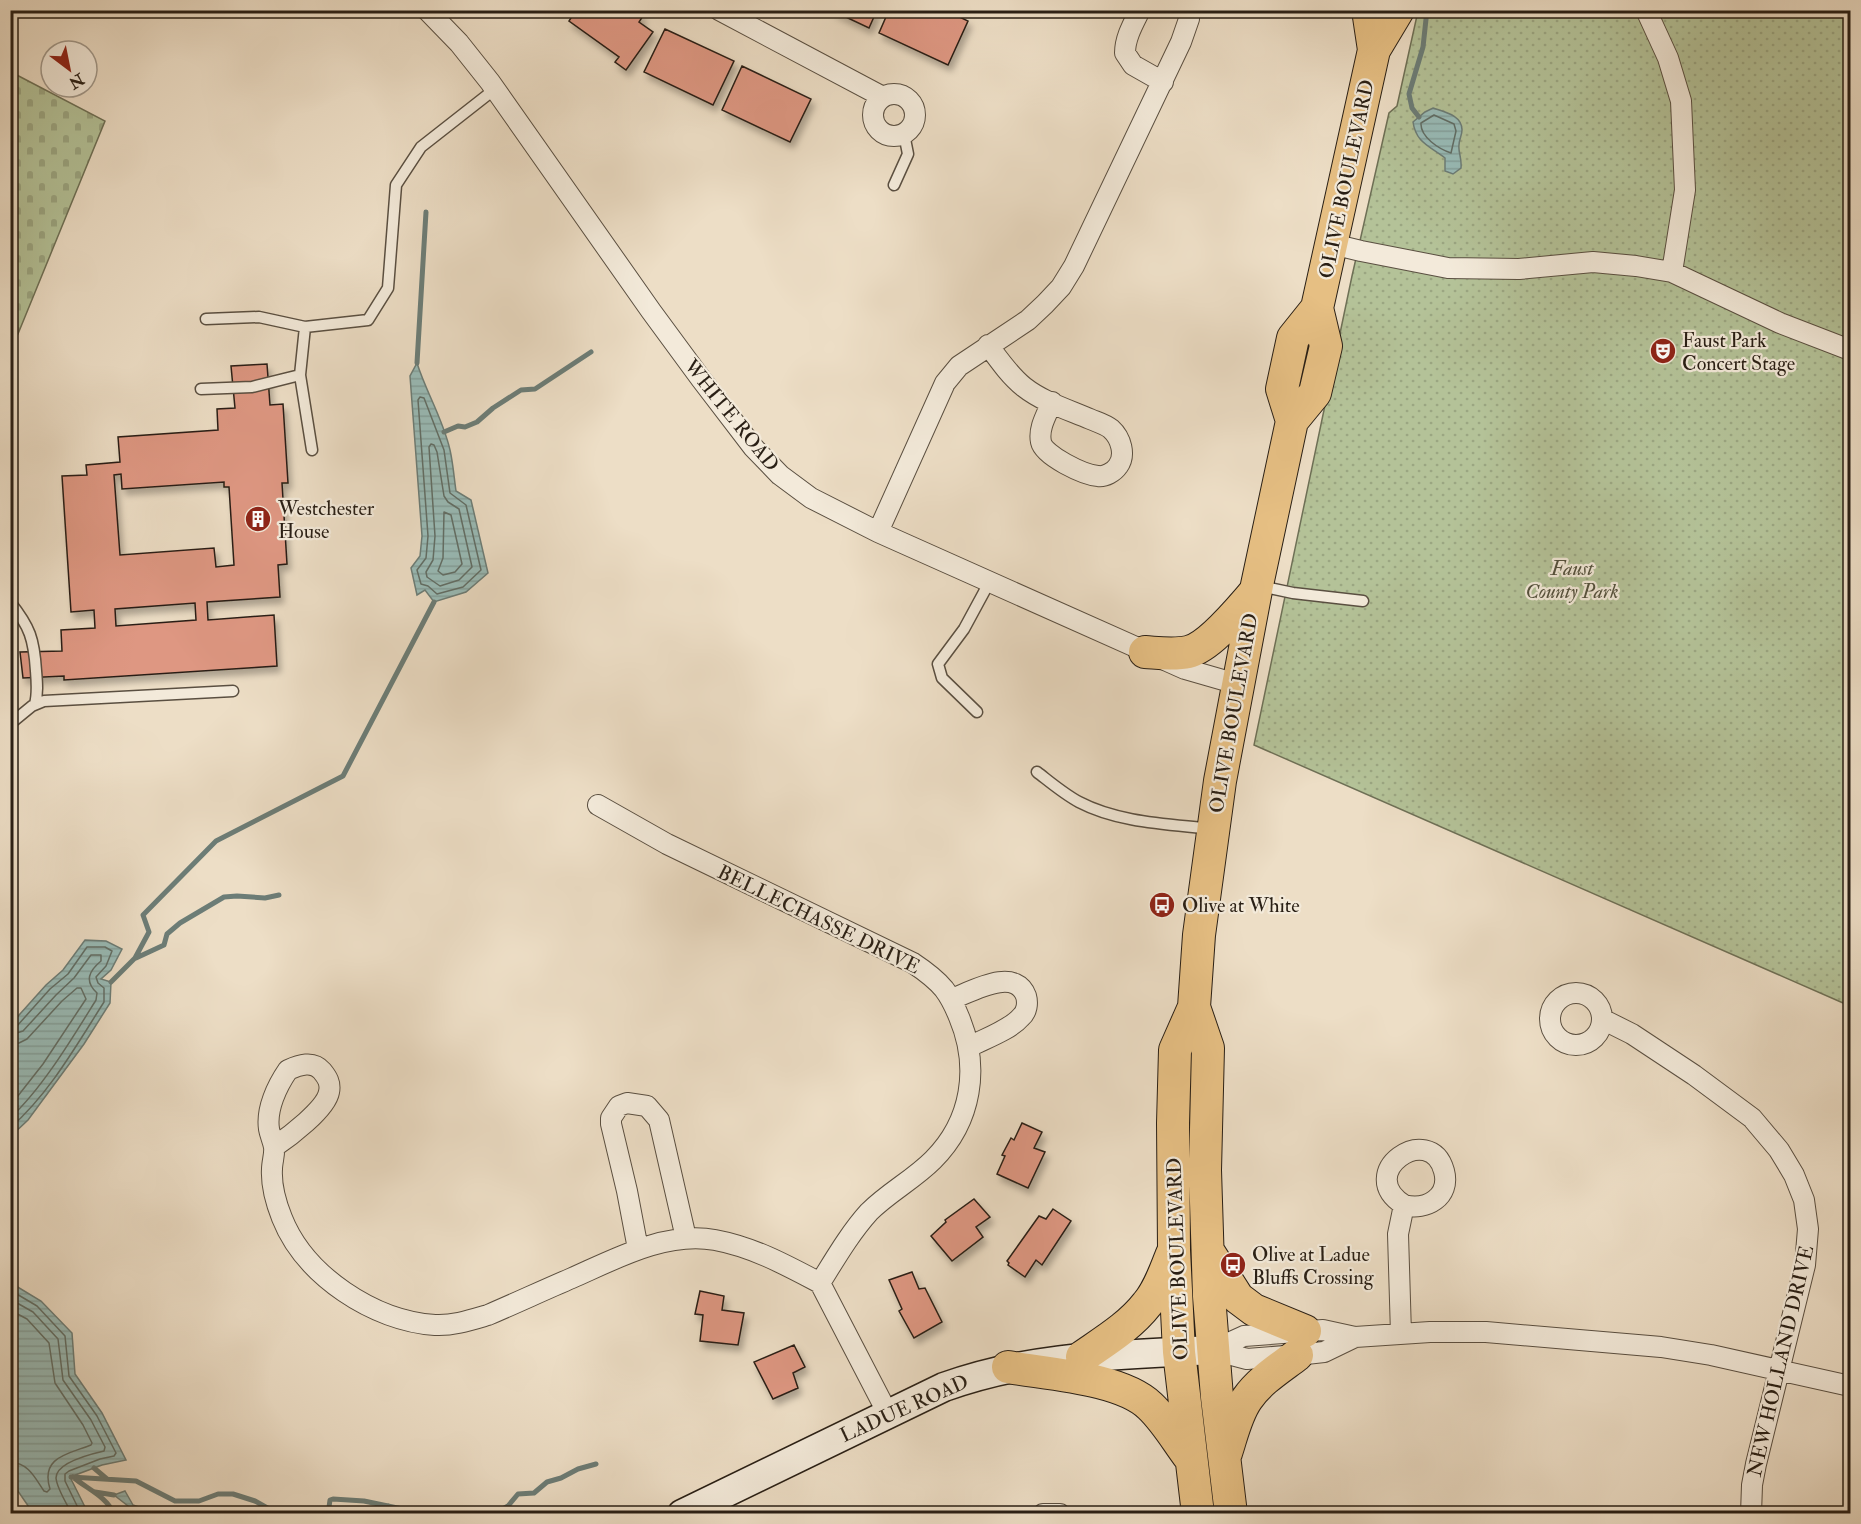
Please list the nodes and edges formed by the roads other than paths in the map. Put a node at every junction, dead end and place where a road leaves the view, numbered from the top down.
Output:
1 (427, 10) edge
2 (719, 10) edge
3 (1140, 10) edge
4 (1188, 10) edge
5 (1368, 10) edge
6 (1398, 10) edge
7 (1646, 10) edge
8 (1374, 50) junction
9 (1163, 82) junction
10 (495, 88) junction
11 (883, 97) junction
12 (904, 134) junction
13 (894, 185) dead end
14 (1332, 244) junction
15 (1672, 272) junction
16 (206, 320) dead end
17 (305, 327) junction
18 (988, 345) junction
19 (1851, 350) edge
20 (300, 375) junction
21 (201, 389) dead end
22 (1052, 402) dead end
23 (312, 450) dead end
24 (878, 532) junction
25 (990, 581) junction
26 (1256, 588) junction
27 (1363, 601) dead end
28 (10, 602) edge
29 (1145, 652) junction
30 (1237, 684) junction
31 (233, 691) dead end
32 (35, 704) junction
33 (977, 712) dead end
34 (10, 723) edge
35 (1037, 772) dead end
36 (598, 805) dead end
37 (1213, 829) junction
38 (952, 999) junction
39 (1194, 1007) junction
40 (1602, 1019) dead end
41 (969, 1047) junction
42 (274, 1147) dead end
43 (1404, 1205) dead end
44 (686, 1238) junction
45 (638, 1248) junction
46 (1174, 1250) junction
47 (1207, 1250) junction
48 (819, 1283) junction
49 (1401, 1334) junction
50 (1301, 1343) junction
51 (1213, 1350) junction
52 (1179, 1352) junction
53 (1082, 1357) junction
54 (1008, 1367) junction
55 (1779, 1371) junction
56 (1851, 1386) edge
57 (888, 1414) junction
58 (1224, 1459) junction
59 (1191, 1460) junction
60 (682, 1514) edge
61 (1043, 1514) edge
62 (1060, 1514) edge
63 (1198, 1514) edge
64 (1231, 1514) edge
65 (1751, 1514) edge

1 - 10 street, WHITE ROAD
2 - 11 street
3 - 9 street
4 - 9 street
5 - 8 main road, OLIVE BOULEVARD
6 - 8 main road, OLIVE BOULEVARD
7 - 15 street
8 - 14 main road, OLIVE BOULEVARD
9 - 18 street
10 - 17 lane
10 - 24 street, WHITE ROAD
11 - 12 street
11 - 12 street
12 - 13 lane
14 - 15 street
14 - 26 main road, OLIVE BOULEVARD
15 - 19 street
16 - 17 lane
17 - 20 lane
18 - 22 street
18 - 24 street
20 - 21 lane
20 - 23 lane
24 - 25 street, WHITE ROAD
25 - 29 street, WHITE ROAD
25 - 33 lane
26 - 27 lane
26 - 29 main road
26 - 30 main road, OLIVE BOULEVARD
28 - 32 lane
29 - 30 street, WHITE ROAD
30 - 37 main road, OLIVE BOULEVARD
31 - 32 lane
32 - 34 lane
35 - 37 lane
36 - 38 street, BELLECHASSE DRIVE
37 - 39 main road, OLIVE BOULEVARD
38 - 41 street, BELLECHASSE DRIVE
38 - 41 street
39 - 46 main road, OLIVE BOULEVARD
39 - 47 main road, OLIVE BOULEVARD
40 - 55 street, NEW HOLLAND DRIVE
41 - 48 street, BELLECHASSE DRIVE
42 - 45 street
43 - 49 street
44 - 45 street
44 - 45 street
44 - 48 street
46 - 52 main road, OLIVE BOULEVARD
46 - 53 main road
47 - 50 main road
47 - 51 main road, OLIVE BOULEVARD
48 - 57 street
49 - 50 street
49 - 55 street
50 - 51 street
50 - 58 main road
51 - 52 main road, LADUE ROAD
51 - 58 main road, OLIVE BOULEVARD
52 - 53 main road, LADUE ROAD
52 - 59 main road, OLIVE BOULEVARD
53 - 54 main road, LADUE ROAD
54 - 57 main road, LADUE ROAD
54 - 59 main road
55 - 56 street
55 - 65 street, NEW HOLLAND DRIVE
57 - 60 main road, LADUE ROAD
58 - 64 main road, OLIVE BOULEVARD
59 - 63 main road, OLIVE BOULEVARD
61 - 62 street

